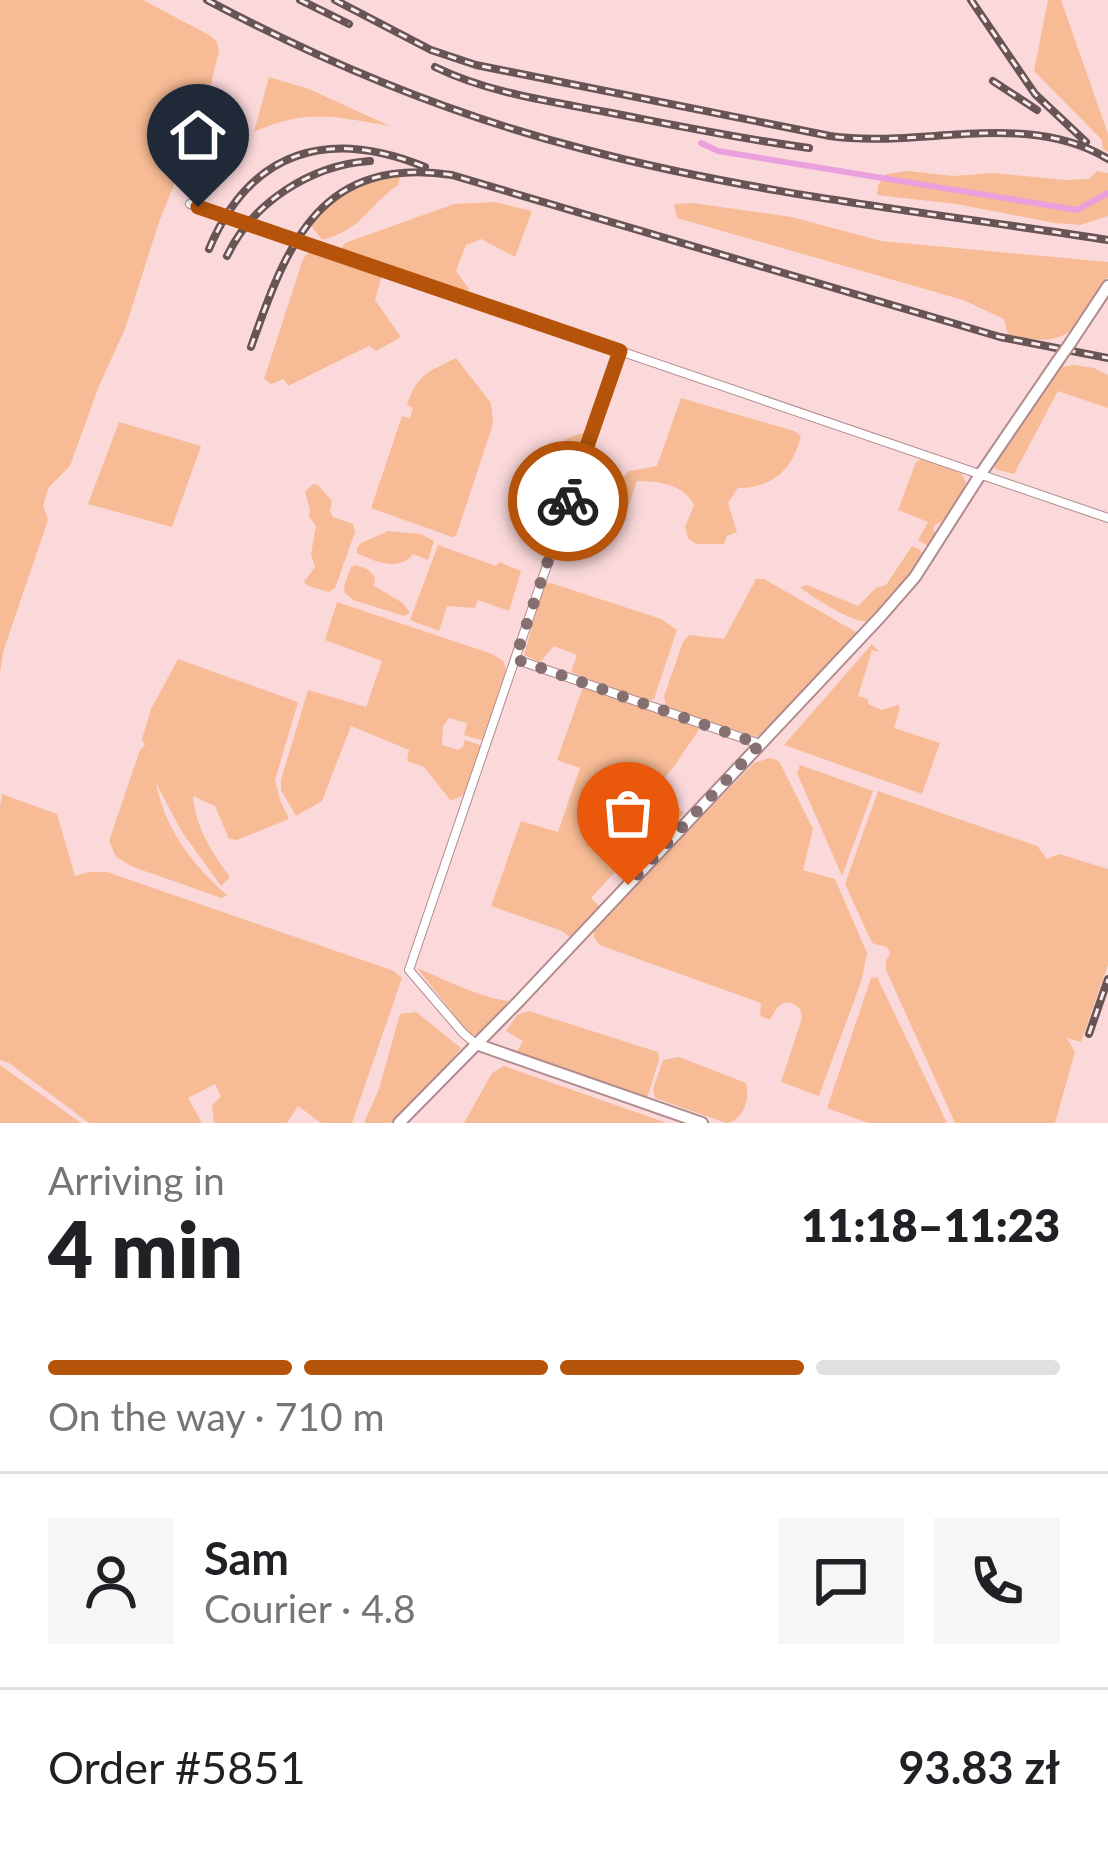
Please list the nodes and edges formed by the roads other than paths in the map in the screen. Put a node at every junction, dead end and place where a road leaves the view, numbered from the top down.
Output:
1 (190, 203) dead end
2 (1108, 286) edge
3 (620, 351) junction
4 (980, 475) junction
5 (1108, 518) edge
6 (515, 659) junction
7 (760, 744) junction
8 (476, 1044) junction
9 (399, 1123) edge
10 (702, 1123) edge

1 - 3 street
2 - 4 street, bridge
3 - 4 street
3 - 6 street
4 - 5 street
4 - 7 street
6 - 7 street
6 - 8 street
7 - 8 street
8 - 9 street
8 - 10 street

